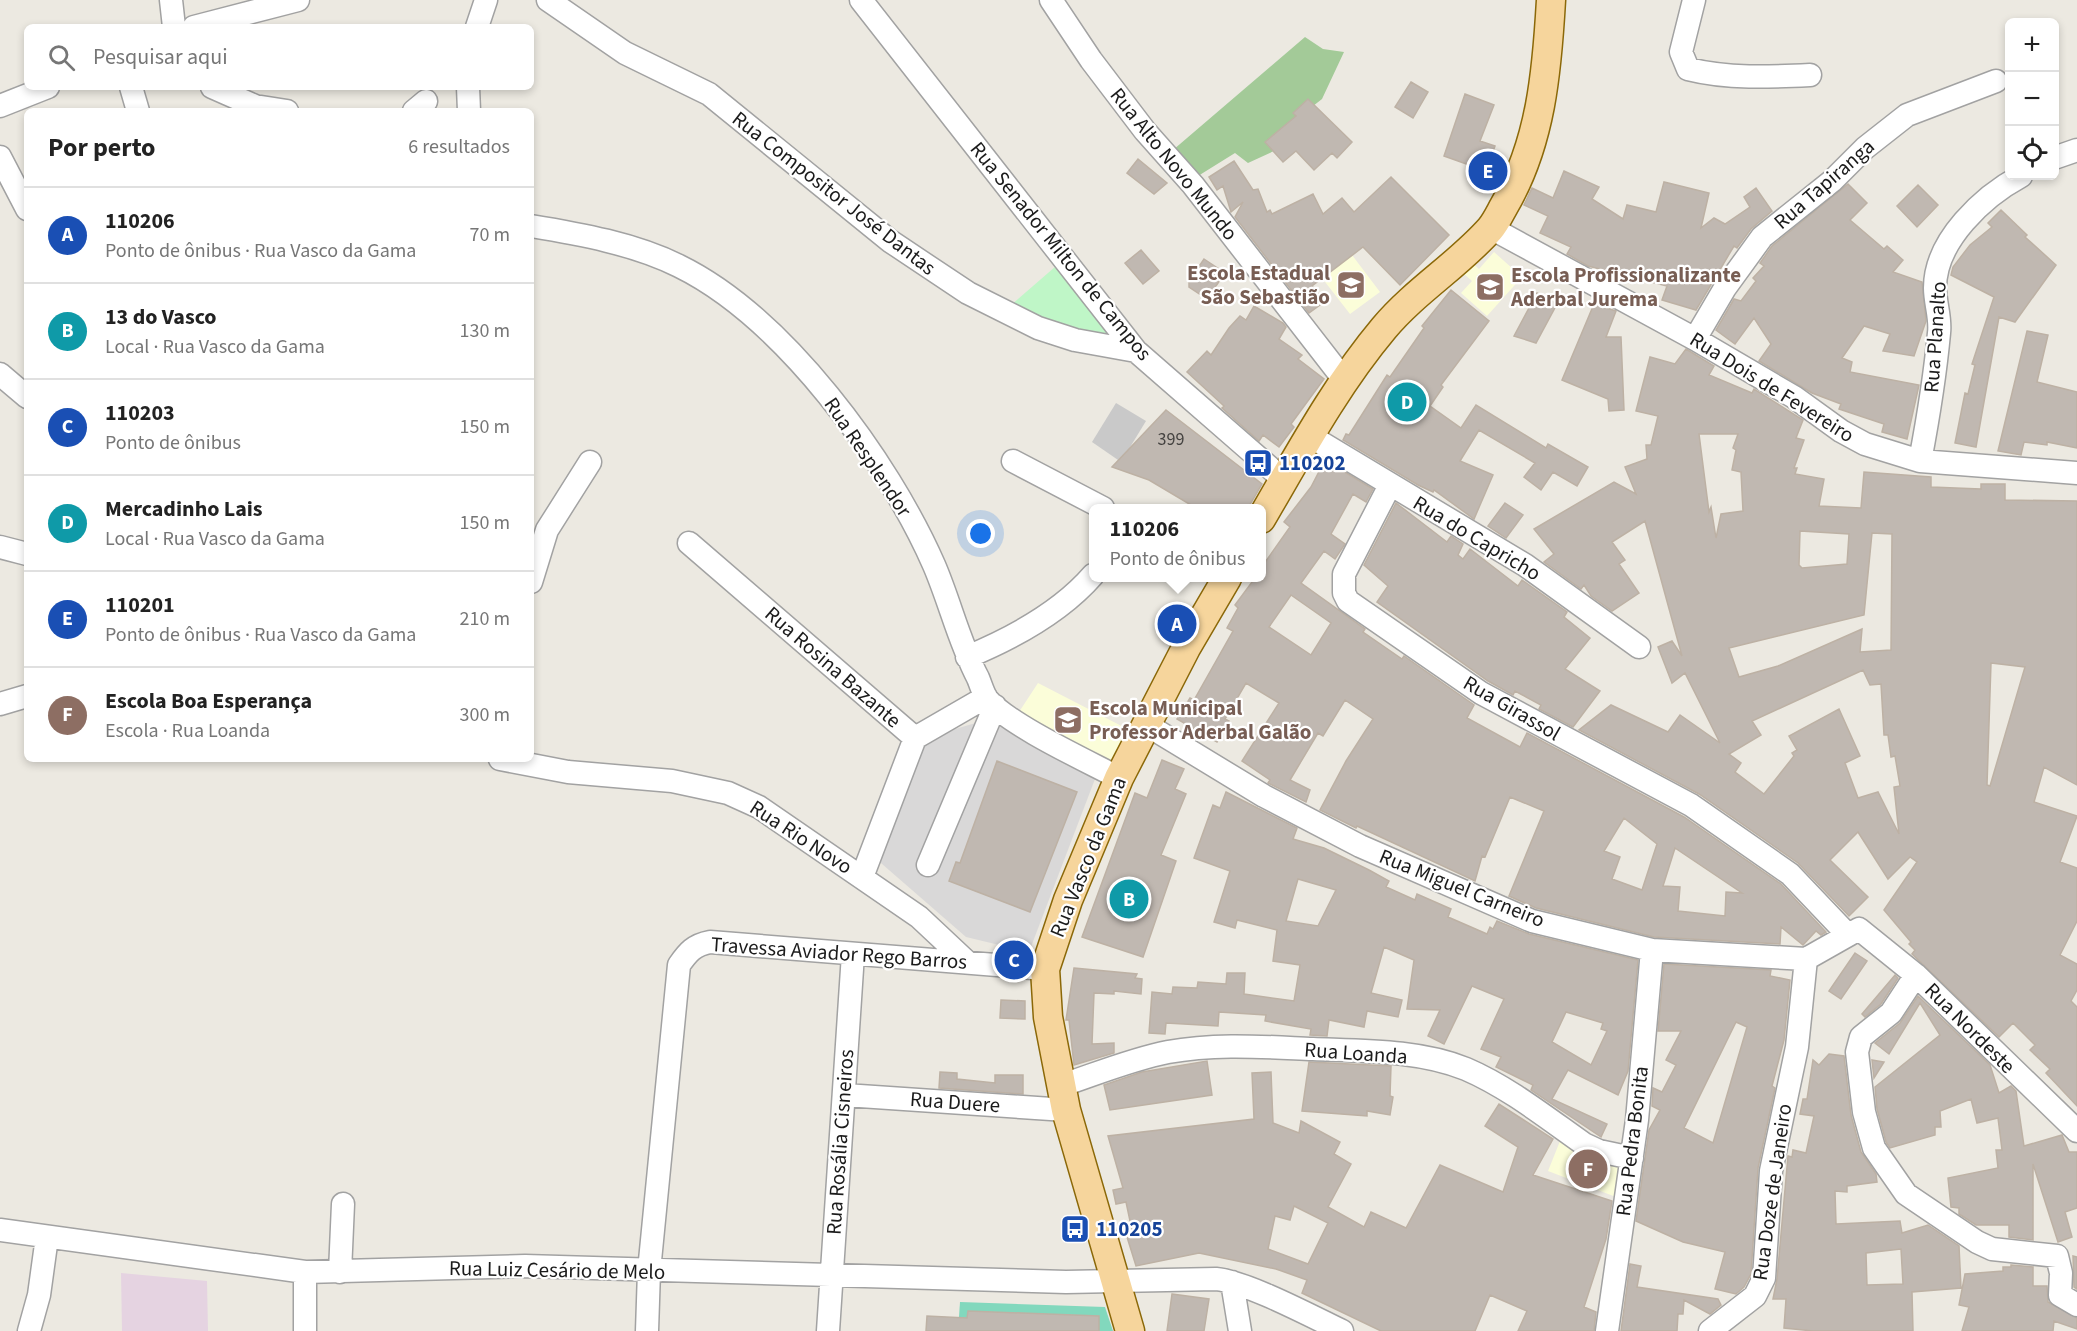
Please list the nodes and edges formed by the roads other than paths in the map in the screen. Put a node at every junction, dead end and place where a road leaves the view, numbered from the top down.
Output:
1 (171, 0) edge
2 (298, 0) edge
3 (486, 0) edge
4 (549, 0) edge
5 (861, 0) edge
6 (1051, 0) edge
7 (1551, 0) edge
8 (1694, 0) edge
9 (174, 24) edge
10 (208, 24) edge
11 (478, 24) edge
12 (1810, 75) dead end
13 (1996, 81) dead end
14 (40, 90) edge
15 (132, 90) edge
16 (219, 90) edge
17 (468, 90) edge
18 (0, 106) edge
19 (137, 108) edge
20 (268, 108) edge
21 (469, 108) edge
22 (2077, 150) edge
23 (0, 157) edge
24 (2059, 157) edge
25 (2014, 180) edge
26 (24, 203) edge
27 (534, 227) edge
28 (1491, 228) junction
29 (1695, 339) junction
30 (1136, 351) junction
31 (0, 374) edge
32 (1345, 381) junction
33 (24, 394) edge
34 (1310, 436) junction
35 (1013, 461) dead end
36 (1920, 461) junction
37 (590, 462) dead end
38 (2077, 473) edge
39 (1284, 480) junction
40 (1390, 485) junction
41 (1095, 504) edge
42 (1266, 511) edge
43 (689, 543) dead end
44 (0, 547) edge
45 (24, 553) edge
46 (534, 572) edge
47 (1089, 578) edge
48 (1225, 582) edge
49 (1639, 647) dead end
50 (967, 657) junction
51 (24, 697) edge
52 (990, 702) junction
53 (0, 704) edge
54 (1147, 725) junction
55 (915, 738) junction
56 (516, 762) edge
57 (1119, 778) junction
58 (928, 865) dead end
59 (862, 877) junction
60 (1853, 932) junction
61 (1652, 950) junction
62 (853, 954) junction
63 (1806, 959) junction
64 (967, 962) junction
65 (1045, 969) junction
66 (1916, 975) junction
67 (844, 1095) junction
68 (1063, 1098) junction
69 (2077, 1131) edge
70 (1632, 1158) junction
71 (343, 1204) dead end
72 (0, 1230) edge
73 (47, 1237) junction
74 (650, 1271) junction
75 (305, 1272) junction
76 (340, 1272) junction
77 (831, 1274) junction
78 (1232, 1282) junction
79 (1118, 1283) junction
80 (2077, 1305) edge
81 (1612, 1329) edge
82 (29, 1331) edge
83 (305, 1331) edge
84 (647, 1331) edge
85 (828, 1331) edge
86 (1130, 1331) edge
87 (1240, 1331) edge
88 (1342, 1331) edge
89 (1710, 1331) edge

1 - 9 street
2 - 10 street
3 - 11 street
4 - 30 street, Rua Compositor José Dantas
5 - 30 street, Rua Senador Milton de Campos
6 - 32 street, Rua Alto Novo Mundo
7 - 28 main road
8 - 12 street
13 - 29 street, Rua Tapiranga
14 - 18 street
15 - 19 street
16 - 20 street
17 - 21 street
22 - 24 street
23 - 26 street
25 - 36 street, Rua Planalto
27 - 50 street, Rua Resplendor
28 - 29 street, Rua Dois de Fevereiro
28 - 32 main road
29 - 36 street, Rua Dois de Fevereiro
30 - 39 street, Rua Senador Milton de Campos
31 - 33 street
32 - 34 main road
34 - 39 main road
34 - 40 street, Rua do Capricho
35 - 41 street
36 - 38 street, Rua Dois de Fevereiro
37 - 46 street
39 - 42 main road
40 - 49 street, Rua do Capricho
40 - 60 street, Rua Girassol
43 - 55 street, Rua Rosina Bazante
44 - 45 street
47 - 50 street
48 - 54 main road, Rua Vasco da Gama
50 - 52 street, Rua Resplendor
51 - 53 street
52 - 55 street, Rua Rosina Bazante
52 - 57 street
52 - 58 street
54 - 57 main road, Rua Vasco da Gama
54 - 61 street, Rua Miguel Carneiro
55 - 59 street
56 - 59 street, Rua Rio Novo
57 - 65 main road, Rua Vasco da Gama
59 - 64 street, Rua Rio Novo
60 - 63 street
60 - 66 street, Rua Nordeste
61 - 63 street, Rua Miguel Carneiro
61 - 70 street, Rua Pedra Bonita
62 - 64 street, Travessa Aviador Rego Barros
62 - 67 street, Rua Rosália Cisneiros
62 - 74 street, Travessa Aviador Rego Barros
63 - 89 street, Rua Doze de Janeiro
64 - 65 street, Travessa Aviador Rego Barros
65 - 68 main road, Rua Vasco da Gama
66 - 69 street, Rua Nordeste
66 - 80 street
67 - 68 street, Rua Duere
67 - 77 street, Rua Rosália Cisneiros
68 - 70 street, Rua Loanda
68 - 79 main road, Rua Vasco da Gama
70 - 81 street, Rua Pedra Bonita
71 - 76 street
72 - 73 street, Rua Luiz Cesário de Melo
73 - 75 street, Rua Luiz Cesário de Melo
73 - 82 street
74 - 76 street, Rua Luiz Cesário de Melo
74 - 77 street, Rua Luiz Cesário de Melo
74 - 84 street
75 - 76 street, Rua Luiz Cesário de Melo
75 - 83 street
77 - 79 street, Rua Luiz Cesário de Melo
77 - 85 street, Rua Rosália Cisneiros
78 - 79 street, Rua Luiz Cesário de Melo
78 - 87 street
78 - 88 street, Rua Luiz Cesário de Melo
79 - 86 main road, Rua Vasco da Gama

